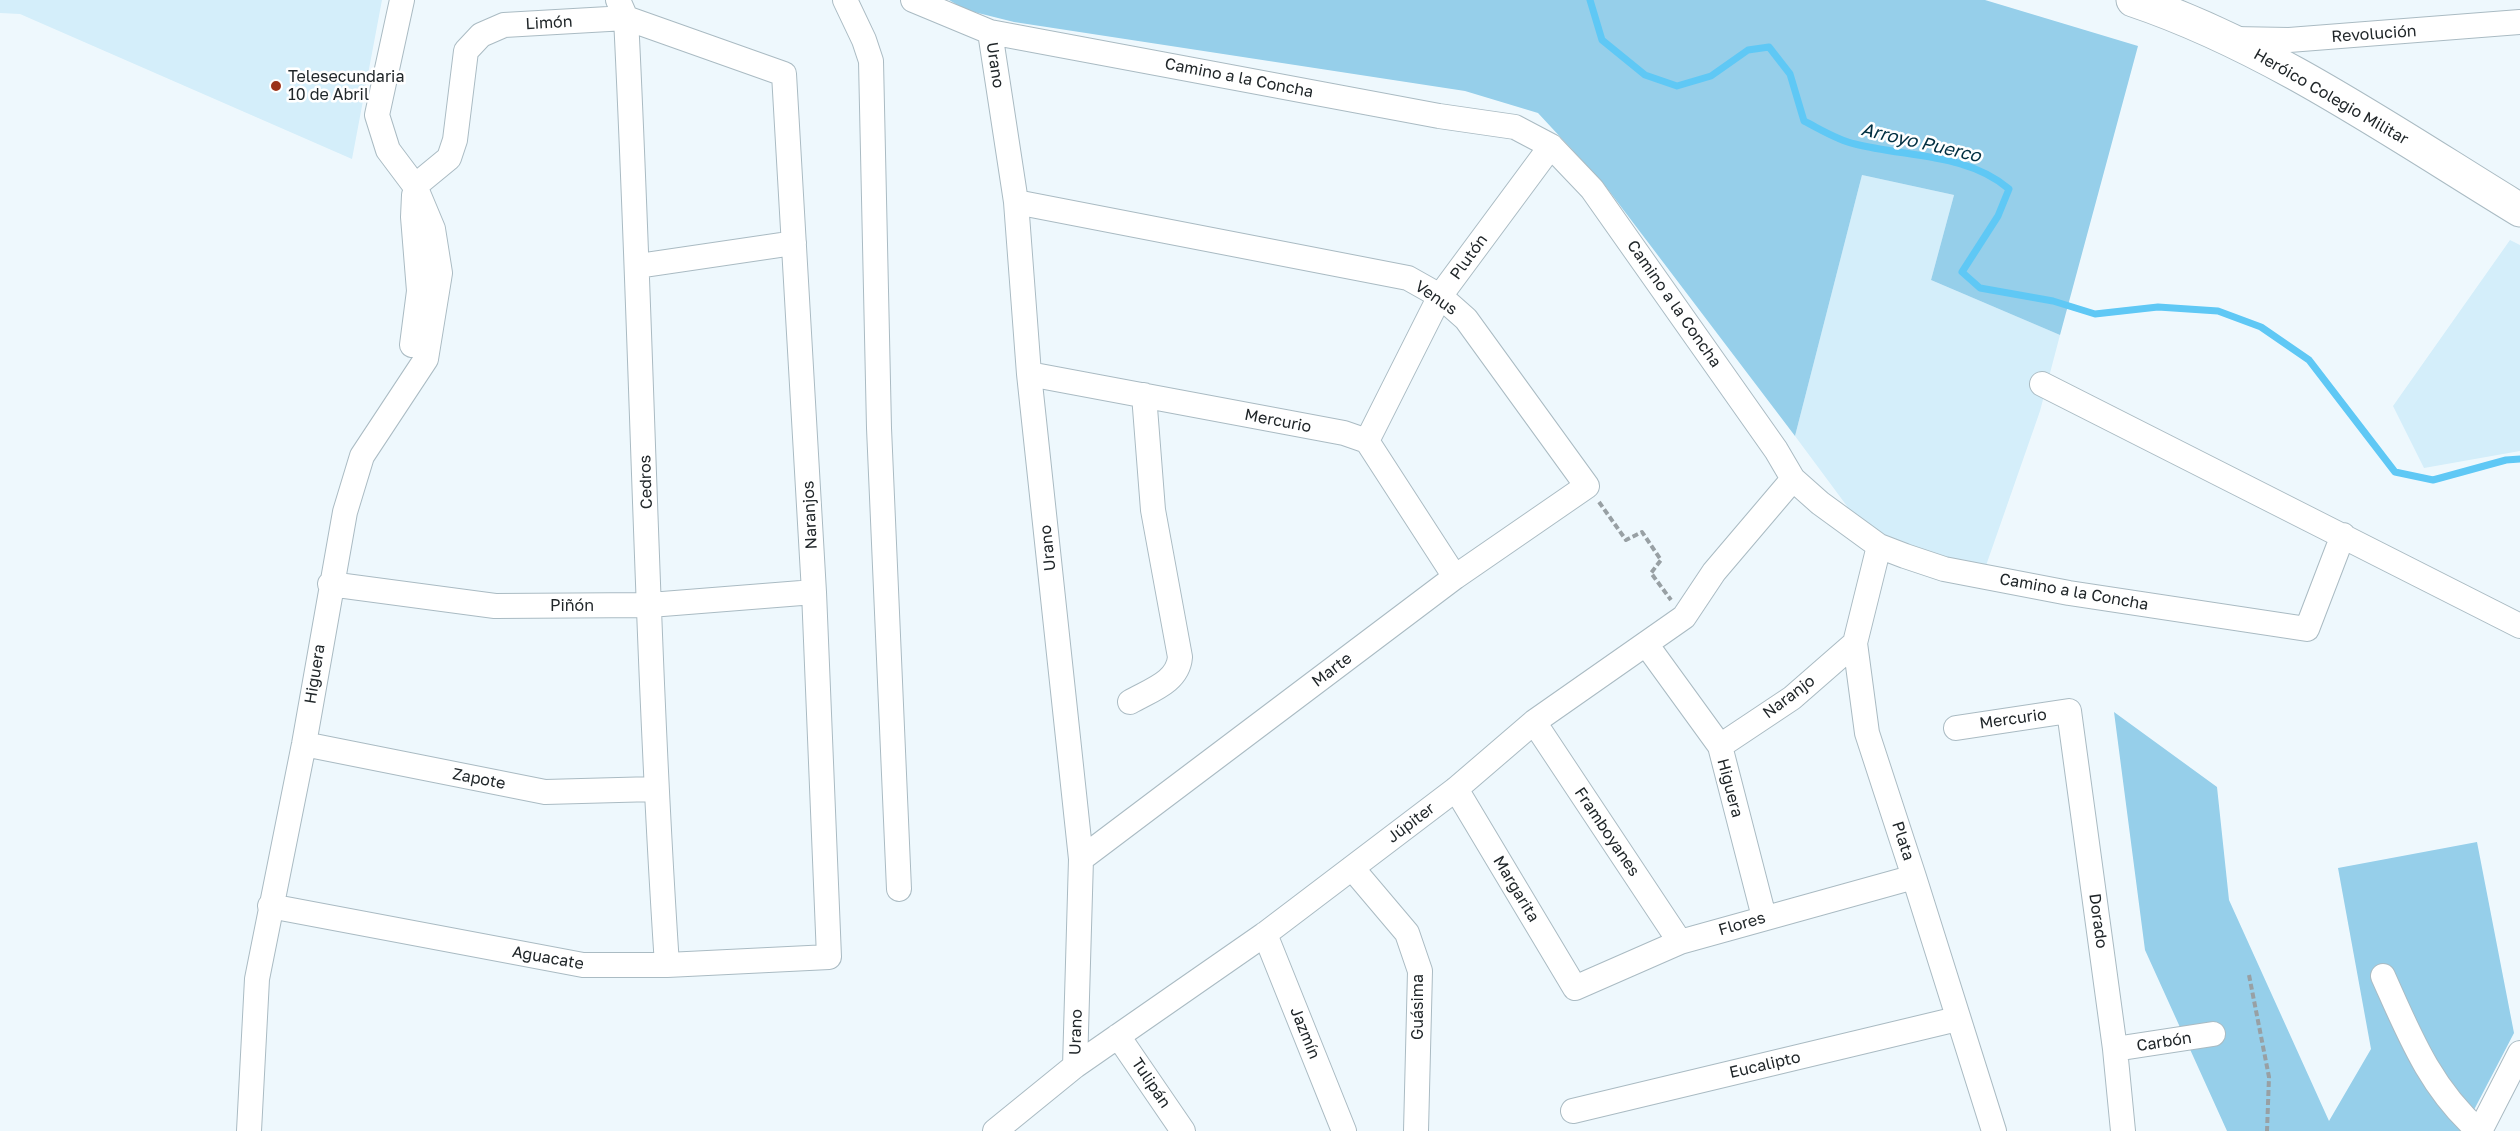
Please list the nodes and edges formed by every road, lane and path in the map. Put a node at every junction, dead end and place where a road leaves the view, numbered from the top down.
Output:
1 (402, 0) edge
2 (845, 0) edge
3 (913, 0) edge
4 (2133, 0) edge
5 (622, 9) edge
6 (2520, 22) edge
7 (990, 32) junction
8 (2228, 39) junction
9 (784, 74) joint
10 (1551, 146) junction
11 (415, 186) junction
12 (1016, 202) junction
13 (2520, 210) edge
14 (794, 243) junction
15 (638, 266) junction
16 (1440, 296) junction
17 (1029, 374) junction
18 (2042, 384) dead end
19 (1144, 395) junction
20 (1367, 441) junction
21 (1793, 480) junction
22 (1587, 486) junction
23 (2343, 535) junction
24 (1879, 546) junction
25 (1455, 577) junction
26 (330, 584) junction
27 (814, 592) junction
28 (650, 605) junction
29 (1684, 617) junction
30 (2520, 626) edge
31 (1855, 643) junction
32 (1646, 644) junction
33 (1130, 702) dead end
34 (2069, 711) joint
35 (1534, 722) junction
36 (1956, 728) dead end
37 (304, 744) junction
38 (1720, 746) junction
39 (655, 789) junction
40 (1456, 789) junction
41 (1081, 860) junction
42 (1352, 868) junction
43 (1914, 877) junction
44 (899, 889) dead end
45 (270, 906) junction
46 (1764, 917) junction
47 (1265, 934) junction
48 (1680, 942) junction
49 (829, 957) joint
50 (668, 965) junction
51 (2249, 975) dead end
52 (2383, 976) dead end
53 (1575, 988) joint
54 (1957, 1019) junction
55 (2213, 1034) dead end
56 (1118, 1036) junction
57 (2115, 1049) junction
58 (2520, 1053) edge
59 (1075, 1066) junction
60 (2513, 1085) edge
61 (1573, 1111) dead end
62 (249, 1131) edge
63 (995, 1131) edge
64 (1183, 1131) edge
65 (1344, 1131) edge
66 (1416, 1131) edge
67 (1994, 1131) edge
68 (2123, 1131) edge
69 (2267, 1131) edge
70 (2479, 1131) edge

1 - 11 street, Higuera
2 - 44 street
3 - 7 street, Camino a la Concha
4 - 8 street, Heróico Colegio Militar
5 - 9 street, Limón
5 - 11 street, Limón
5 - 15 street, Cedros
6 - 8 street, Revolución
7 - 10 street, Camino a la Concha
7 - 12 street, Urano
8 - 13 street, Heróico Colegio Militar
9 - 14 street, Naranjos
10 - 16 street, Plutón
10 - 21 street, Camino a la Concha
11 - 26 street, Higuera
12 - 16 street, Venus
12 - 17 street, Urano
14 - 15 street
14 - 27 street, Naranjos
15 - 28 street, Cedros
16 - 20 street, Plutón
16 - 22 street, Venus
17 - 19 street, Mercurio
17 - 41 street, Urano
18 - 23 street
19 - 20 street, Mercurio
19 - 33 street
20 - 25 street
21 - 24 street, Camino a la Concha
21 - 29 street, Júpiter
22 - 25 street, Marte
22 - 29 path
23 - 24 street, Camino a la Concha
23 - 30 street
24 - 31 street, Plata
25 - 41 street, Marte
26 - 28 street, Piñón
26 - 37 street, Higuera
27 - 28 street, Piñón
27 - 49 street, Naranjos
28 - 39 street, Cedros
29 - 32 street, Júpiter
31 - 38 street, Naranjo
31 - 43 street, Plata
32 - 35 street, Júpiter
32 - 38 street, Higuera
34 - 36 street, Mercurio
34 - 57 street, Dorado
35 - 40 street, Júpiter
35 - 48 street, Framboyanes
37 - 39 street, Zapote
37 - 45 street, Higuera
38 - 46 street, Higuera
39 - 50 street, Cedros
40 - 42 street, Júpiter
40 - 53 street, Margarita
41 - 59 street, Urano
42 - 47 street, Júpiter
42 - 66 street, Guásima
43 - 46 street, Flores
43 - 54 street, Plata
45 - 50 street, Aguacate
45 - 62 street, Higuera
46 - 48 street, Flores
47 - 56 street, Júpiter
47 - 65 street, Jazmín
48 - 53 street, Flores
49 - 50 street, Aguacate
51 - 69 path
52 - 70 street
54 - 61 street, Eucalipto
54 - 67 street, Plata
55 - 57 street, Carbón
56 - 59 street, Júpiter
56 - 64 street, Tulipán
57 - 68 street, Dorado
58 - 60 street
59 - 63 street, Júpiter
60 - 70 street

